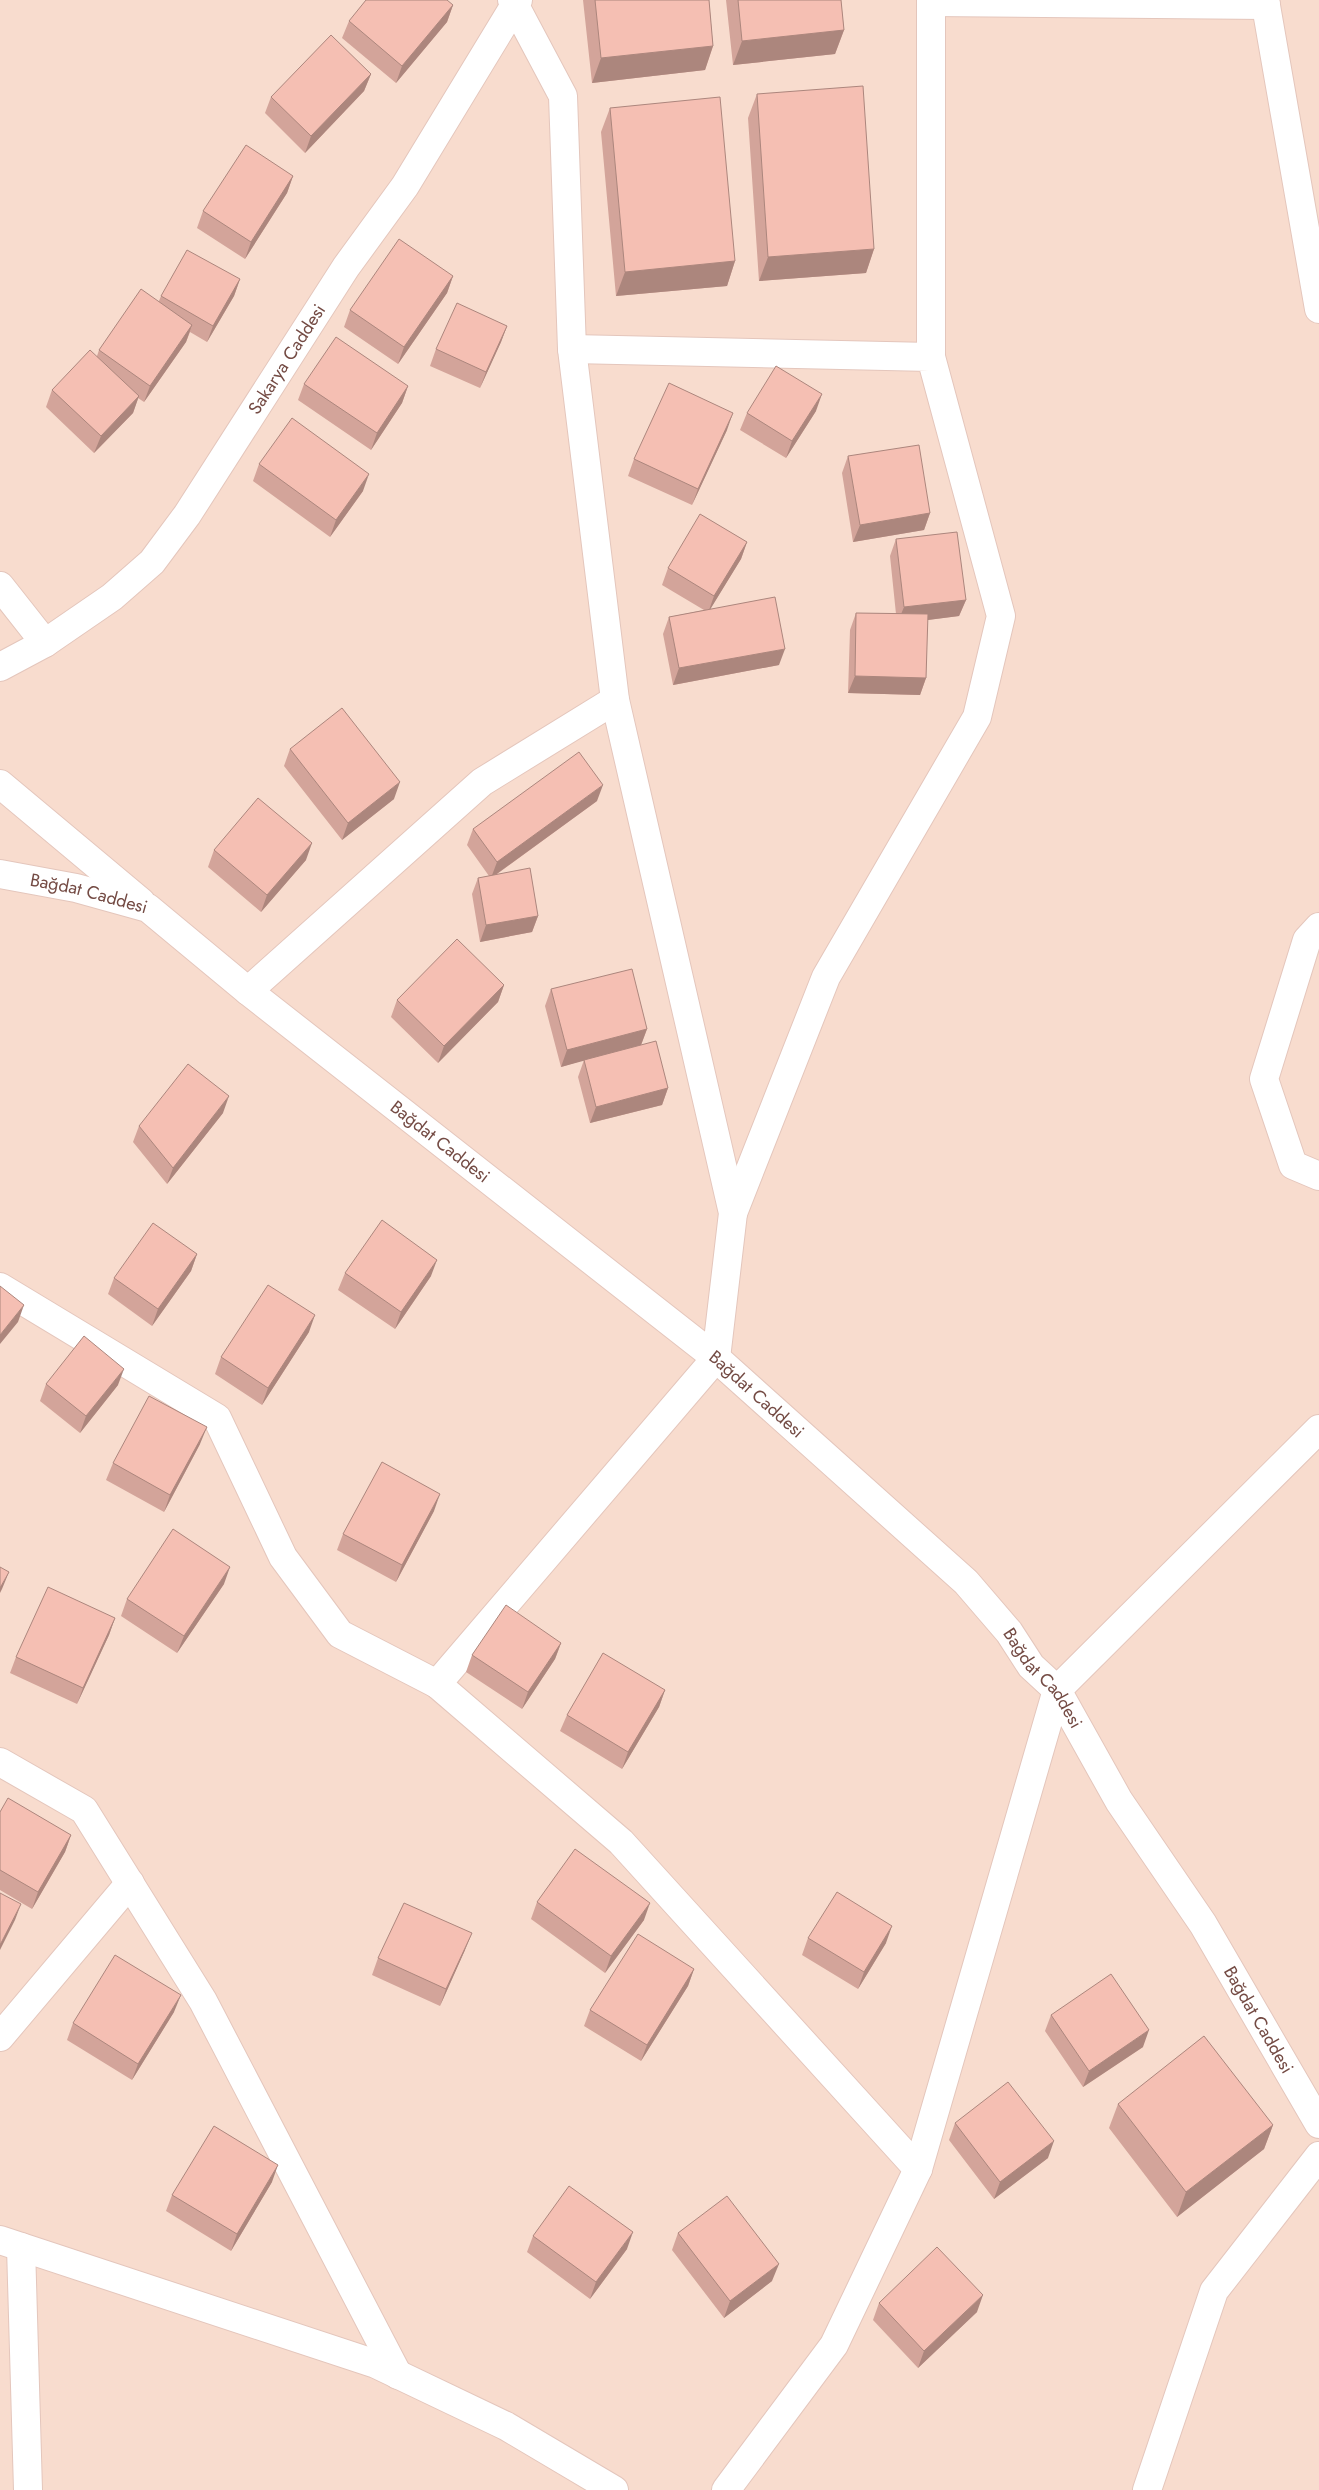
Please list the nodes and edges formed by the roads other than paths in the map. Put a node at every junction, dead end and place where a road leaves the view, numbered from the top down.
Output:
1 (931, 1) edge
2 (515, 2) edge
3 (1265, 3) edge
4 (1319, 309) edge
5 (572, 349) junction
6 (932, 357) junction
7 (0, 586) edge
8 (45, 643) junction
9 (0, 667) edge
10 (615, 700) junction
11 (0, 784) edge
12 (0, 874) edge
13 (148, 908) junction
14 (1319, 927) edge
15 (248, 991) junction
16 (1319, 1176) edge
17 (734, 1213) junction
18 (0, 1287) edge
19 (716, 1358) junction
20 (1319, 1428) edge
21 (437, 1684) junction
22 (1057, 1690) junction
23 (0, 1762) edge
24 (130, 1883) junction
25 (0, 2037) edge
26 (1319, 2124) edge
27 (1319, 2156) edge
28 (918, 2169) junction
29 (10, 2244) edge
30 (398, 2375) junction
31 (28, 2490) edge
32 (614, 2490) edge
33 (726, 2490) edge
34 (1147, 2490) edge

1 - 3 street
1 - 6 street
2 - 5 street
2 - 8 street, Sakarya Caddesi
3 - 4 street
5 - 6 street
5 - 10 street
6 - 17 street
7 - 8 street
8 - 9 street, Sakarya Caddesi
10 - 15 street
10 - 17 street
11 - 13 street
12 - 13 street, Bağdat Caddesi
13 - 15 street, Bağdat Caddesi
14 - 16 street
15 - 19 street, Bağdat Caddesi
17 - 19 street
18 - 21 street
19 - 21 street
19 - 22 street, Bağdat Caddesi
20 - 22 street
21 - 28 street
22 - 26 street, Bağdat Caddesi
22 - 28 street
23 - 24 street
24 - 25 street
24 - 30 street
27 - 34 street
28 - 33 street
29 - 30 street
29 - 31 street
30 - 32 street

